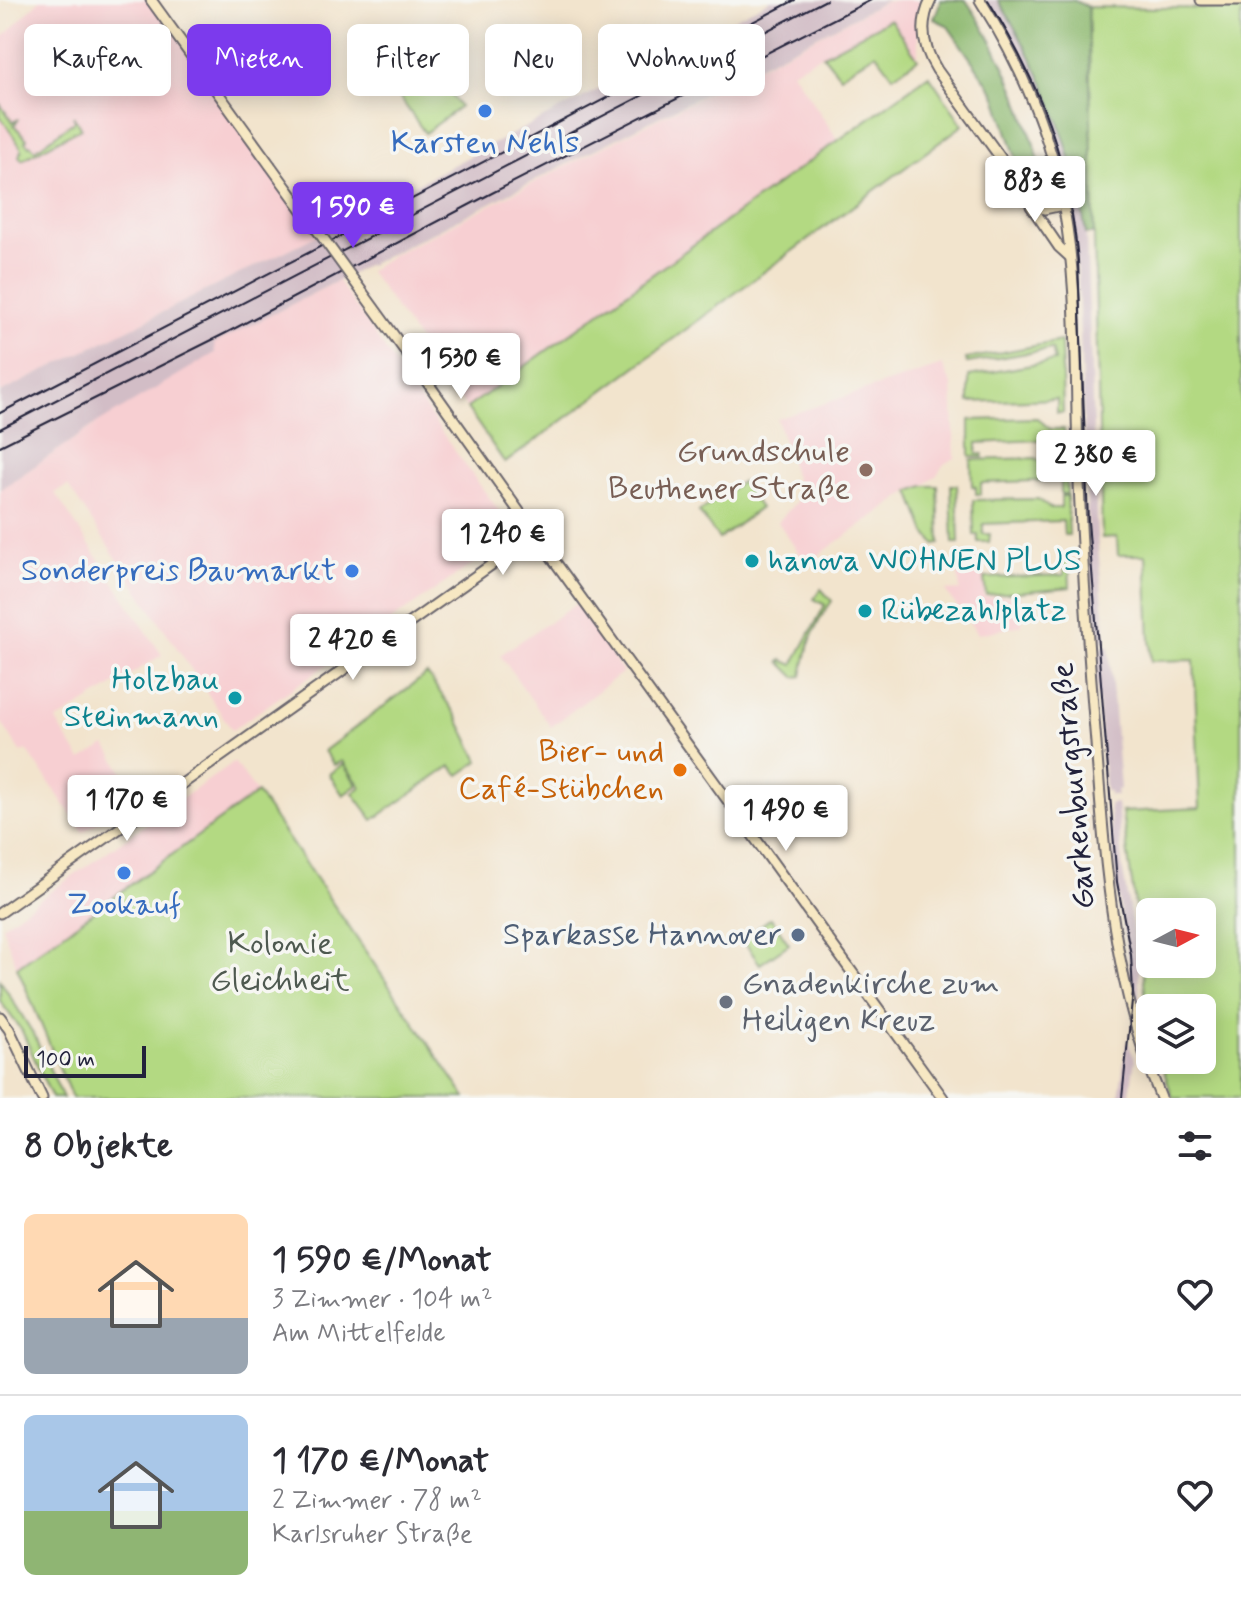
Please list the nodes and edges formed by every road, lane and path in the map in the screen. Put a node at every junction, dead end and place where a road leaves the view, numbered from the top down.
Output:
1 (151, 0) edge
2 (931, 0) edge
3 (980, 0) edge
4 (1201, 0) edge
5 (1241, 0) edge
6 (1026, 193) junction
7 (1061, 193) junction
8 (1063, 205) junction
9 (1070, 257) junction
10 (535, 534) junction
11 (0, 913) edge
12 (0, 1017) edge
13 (42, 1098) edge
14 (943, 1098) edge
15 (1161, 1098) edge

1 - 10 street, bridge
2 - 6 street
3 - 7 street, Garkenburgstraße
4 - 5 street
6 - 7 street
6 - 8 street
6 - 9 street
7 - 8 street, Garkenburgstraße
8 - 9 street, Garkenburgstraße
9 - 15 street, Garkenburgstraße
10 - 11 street
10 - 14 street
12 - 13 street

